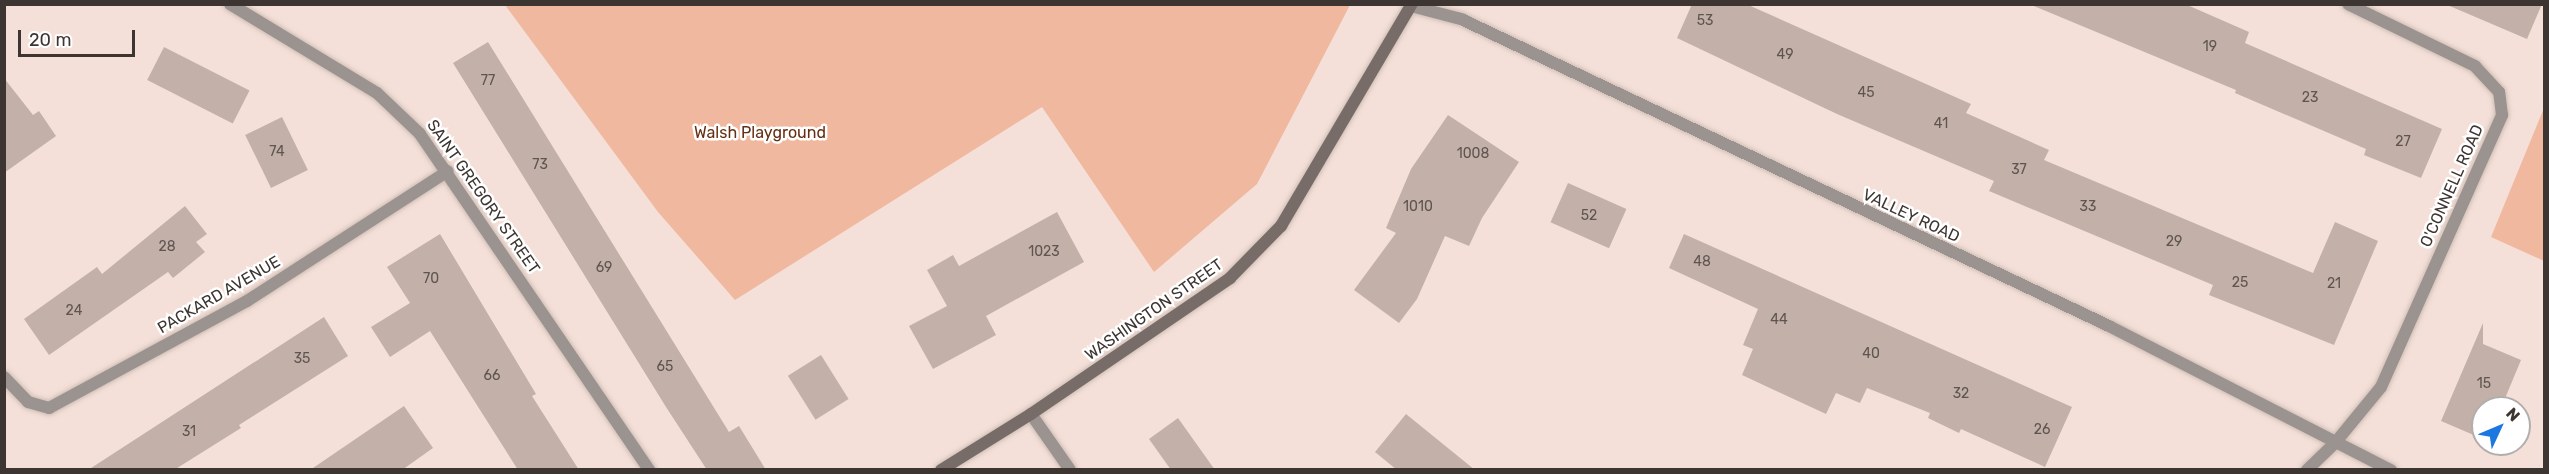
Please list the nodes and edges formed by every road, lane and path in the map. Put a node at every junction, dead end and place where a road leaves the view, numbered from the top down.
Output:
1 (230, 4) edge
2 (2348, 4) edge
3 (1412, 5) edge
4 (448, 171) junction
5 (4, 377) edge
6 (1031, 414) junction
7 (2335, 443) junction
8 (650, 470) edge
9 (941, 470) edge
10 (1070, 470) edge
11 (2307, 470) edge
12 (2391, 470) edge

1 - 4 street, SAINT GREGORY STREET
2 - 7 street, O'CONNELL ROAD
3 - 6 main road, WASHINGTON STREET
3 - 7 street, VALLEY ROAD
4 - 5 street, PACKARD AVENUE
4 - 8 street, SAINT GREGORY STREET
6 - 9 main road, WASHINGTON STREET
6 - 10 street
7 - 11 street, O'CONNELL ROAD
7 - 12 street, VALLEY ROAD

